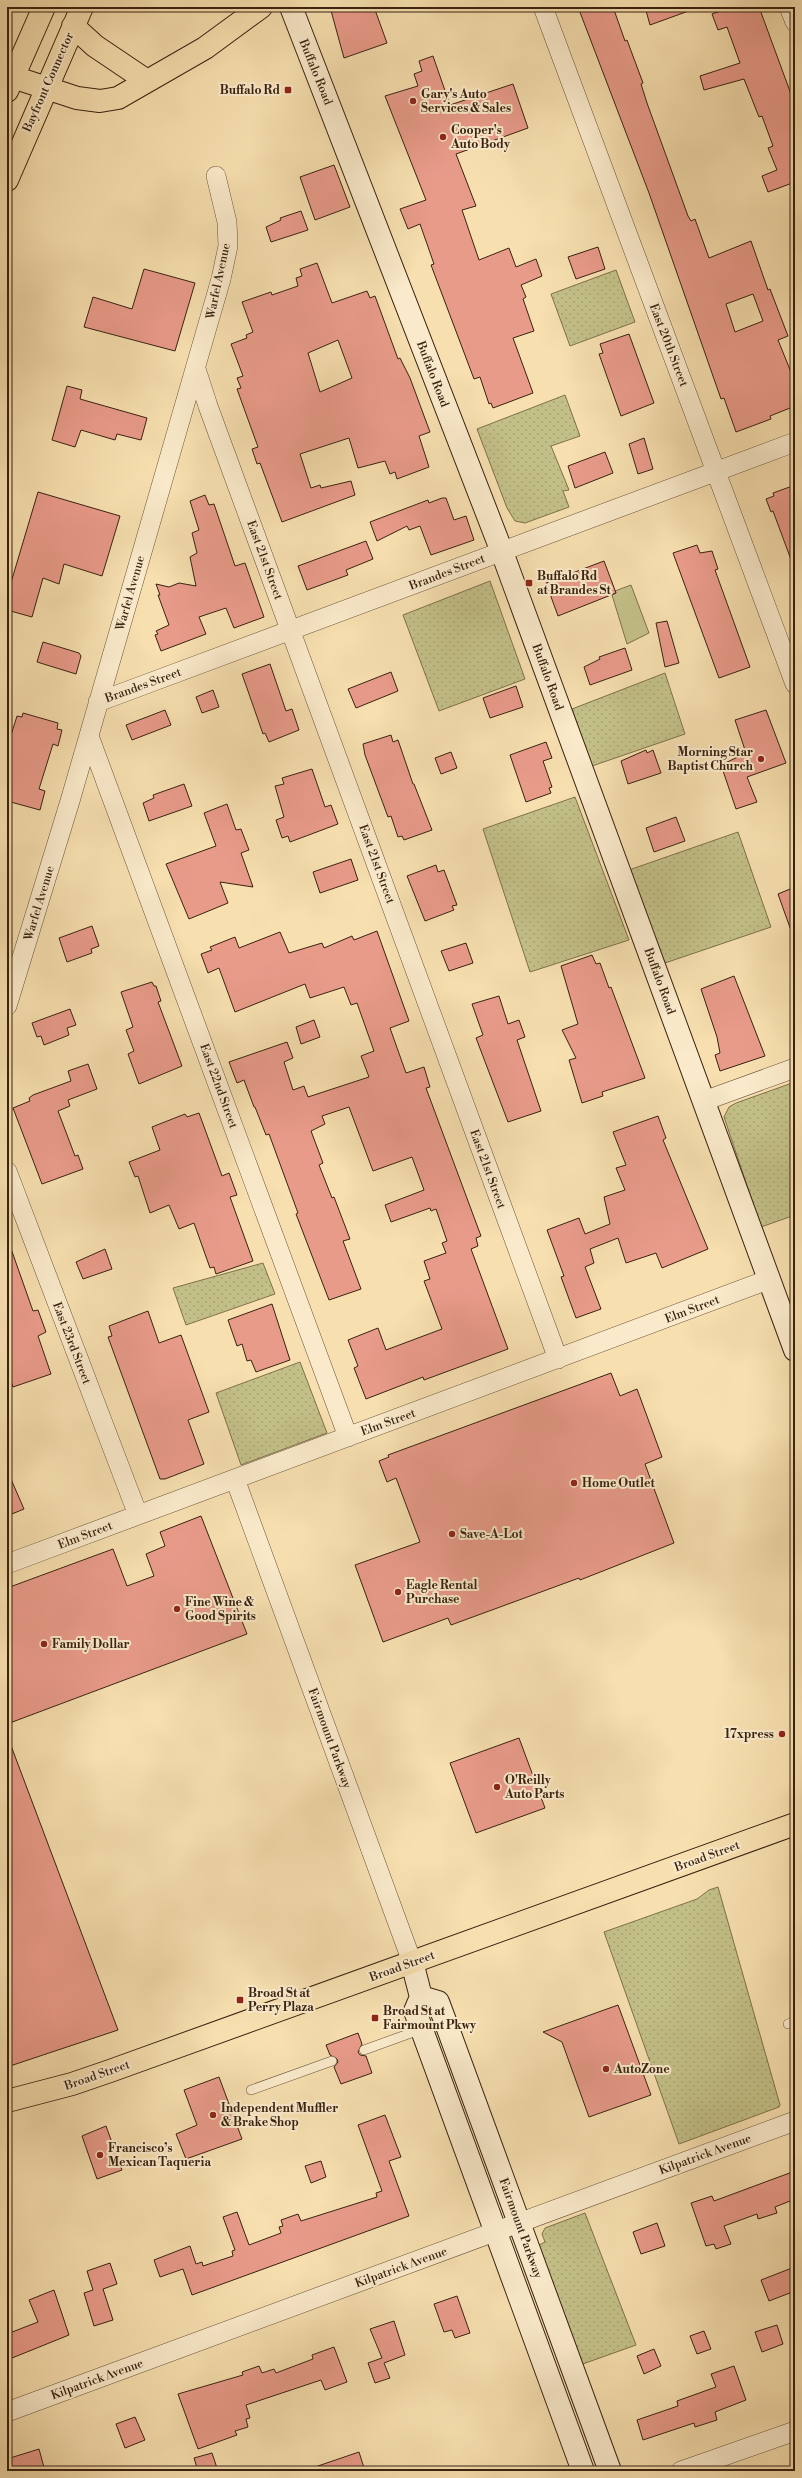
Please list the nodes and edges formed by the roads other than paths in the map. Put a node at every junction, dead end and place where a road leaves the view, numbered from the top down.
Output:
1 (44, 7) edge
2 (261, 7) edge
3 (291, 7) edge
4 (543, 7) edge
5 (789, 7) edge
6 (77, 16) edge
7 (795, 22) edge
8 (147, 81) junction
9 (10, 84) edge
10 (45, 89) junction
11 (216, 176) dead end
12 (7, 180) edge
13 (196, 369) junction
14 (795, 442) edge
15 (717, 472) junction
16 (502, 552) junction
17 (292, 631) junction
18 (795, 684) edge
19 (98, 702) junction
20 (89, 736) junction
21 (7, 1006) edge
22 (795, 1068) edge
23 (704, 1101) junction
24 (7, 1171) edge
25 (770, 1279) junction
26 (795, 1350) edge
27 (558, 1359) junction
28 (348, 1437) junction
29 (235, 1479) junction
30 (138, 1515) junction
31 (7, 1564) edge
32 (795, 1824) edge
33 (412, 1962) junction
34 (421, 1997) junction
35 (422, 2029) junction
36 (364, 2050) dead end
37 (332, 2061) dead end
38 (251, 2090) dead end
39 (7, 2101) edge
40 (795, 2121) edge
41 (519, 2223) junction
42 (496, 2232) junction
43 (7, 2412) edge
44 (795, 2431) edge
45 (583, 2471) edge
46 (610, 2471) edge
47 (681, 2471) edge

1 - 9 main road
2 - 8 main road
3 - 16 main road, Buffalo Road
4 - 15 street, East 20th Street
5 - 7 street
6 - 8 main road
6 - 10 main road, Bayfront Connector
8 - 10 main road
9 - 10 main road
10 - 12 main road, Bayfront Connector
11 - 13 street, Warfel Avenue
13 - 17 street, East 21st Street
13 - 19 street, Warfel Avenue
14 - 15 street, Brandes Street
15 - 16 street, Brandes Street
15 - 18 street, East 20th Street
16 - 17 street, Brandes Street
16 - 23 main road, Buffalo Road
17 - 19 street, Brandes Street
17 - 27 street, East 21st Street
19 - 20 street, Warfel Avenue
20 - 21 street, Warfel Avenue
20 - 28 street, East 22nd Street
22 - 23 street
23 - 25 main road, Buffalo Road
24 - 30 street, East 23rd Street
25 - 26 main road, Buffalo Road
25 - 27 street, Elm Street
27 - 28 street, Elm Street
28 - 29 street, Elm Street
29 - 30 street, Elm Street
29 - 33 street, Fairmount Parkway
30 - 31 street, Elm Street
32 - 33 main road, Broad Street
33 - 34 main road, Fairmount Parkway
33 - 39 main road, Broad Street
34 - 35 main road, Fairmount Parkway
34 - 41 main road, Fairmount Parkway
35 - 36 lane
35 - 42 main road, Fairmount Parkway
37 - 38 lane
40 - 41 street, Kilpatrick Avenue
41 - 42 street, Kilpatrick Avenue
41 - 46 main road, Fairmount Parkway
42 - 43 street, Kilpatrick Avenue
42 - 45 main road, Fairmount Parkway
44 - 47 street

